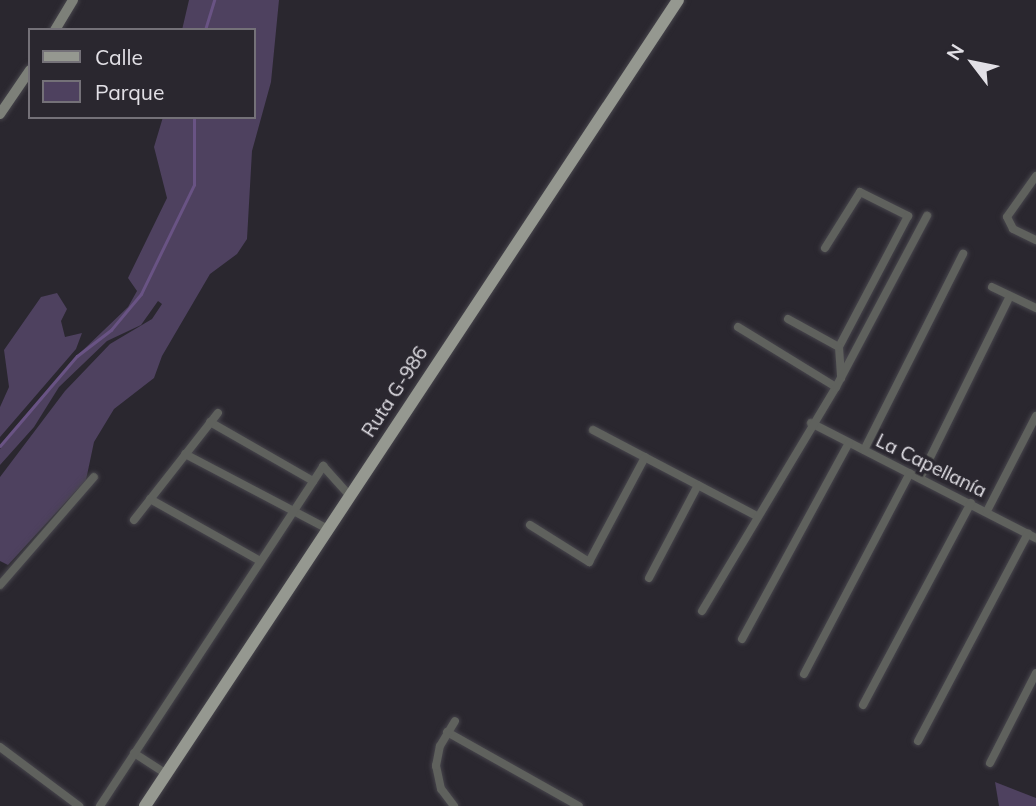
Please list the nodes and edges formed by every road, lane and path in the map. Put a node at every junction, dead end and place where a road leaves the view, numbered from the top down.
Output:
1 (73, 0) edge
2 (678, 0) edge
3 (56, 28) edge
4 (28, 73) edge
5 (0, 114) edge
6 (1036, 176) edge
7 (908, 216) junction
8 (1036, 240) edge
9 (825, 248) dead end
10 (963, 254) dead end
11 (992, 287) dead end
12 (1010, 296) junction
13 (1036, 309) edge
14 (788, 319) dead end
15 (738, 327) dead end
16 (839, 347) junction
17 (841, 378) junction
18 (836, 387) junction
19 (218, 413) dead end
20 (1036, 416) edge
21 (210, 422) junction
22 (811, 423) junction
23 (593, 430) dead end
24 (849, 443) junction
25 (864, 450) junction
26 (186, 454) junction
27 (645, 457) junction
28 (910, 473) junction
29 (94, 477) dead end
30 (920, 478) junction
31 (313, 481) junction
32 (698, 485) junction
33 (349, 496) junction
34 (150, 499) junction
35 (971, 503) junction
36 (294, 511) junction
37 (987, 511) junction
38 (757, 516) junction
39 (134, 520) dead end
40 (530, 525) dead end
41 (328, 528) junction
42 (1032, 536) edge
43 (260, 561) junction
44 (649, 578) dead end
45 (0, 584) edge
46 (702, 611) dead end
47 (742, 639) dead end
48 (1036, 673) edge
49 (804, 674) dead end
50 (863, 705) dead end
51 (455, 721) dead end
52 (447, 732) junction
53 (918, 741) dead end
54 (0, 747) edge
55 (134, 753) junction
56 (990, 763) dead end
57 (166, 774) junction
58 (79, 806) edge
59 (100, 806) edge
60 (145, 806) edge
61 (454, 806) edge
62 (579, 806) edge

1 - 3 main road
2 - 33 main road, Ruta G-986
4 - 5 main road
6 - 8 street
7 - 9 street
7 - 16 street
7 - 17 street
10 - 25 street
11 - 12 street
12 - 13 street
12 - 30 street
14 - 16 street
15 - 18 street
16 - 17 street
17 - 18 street
18 - 22 street
19 - 21 street
20 - 37 street
21 - 26 street
21 - 31 street
22 - 24 street, La Capellanía
22 - 38 street
23 - 27 street
24 - 25 street, La Capellanía
24 - 47 street
25 - 28 street, La Capellanía
26 - 34 street
26 - 36 street
27 - 32 street
27 - 40 street
28 - 30 street, La Capellanía
28 - 49 street
29 - 45 street
30 - 35 street, La Capellanía
31 - 33 street
31 - 36 street
32 - 38 street
32 - 44 street
33 - 41 main road, Ruta G-986
34 - 39 street
34 - 43 street
35 - 37 street, La Capellanía
35 - 50 street
36 - 41 street
36 - 43 street
37 - 42 street, La Capellanía
38 - 46 street
41 - 57 main road, Ruta G-986
42 - 53 street
43 - 55 street
48 - 56 street
51 - 52 street
52 - 61 street
52 - 62 street
54 - 58 street
55 - 57 street
55 - 59 street
57 - 60 main road, Ruta G-986

